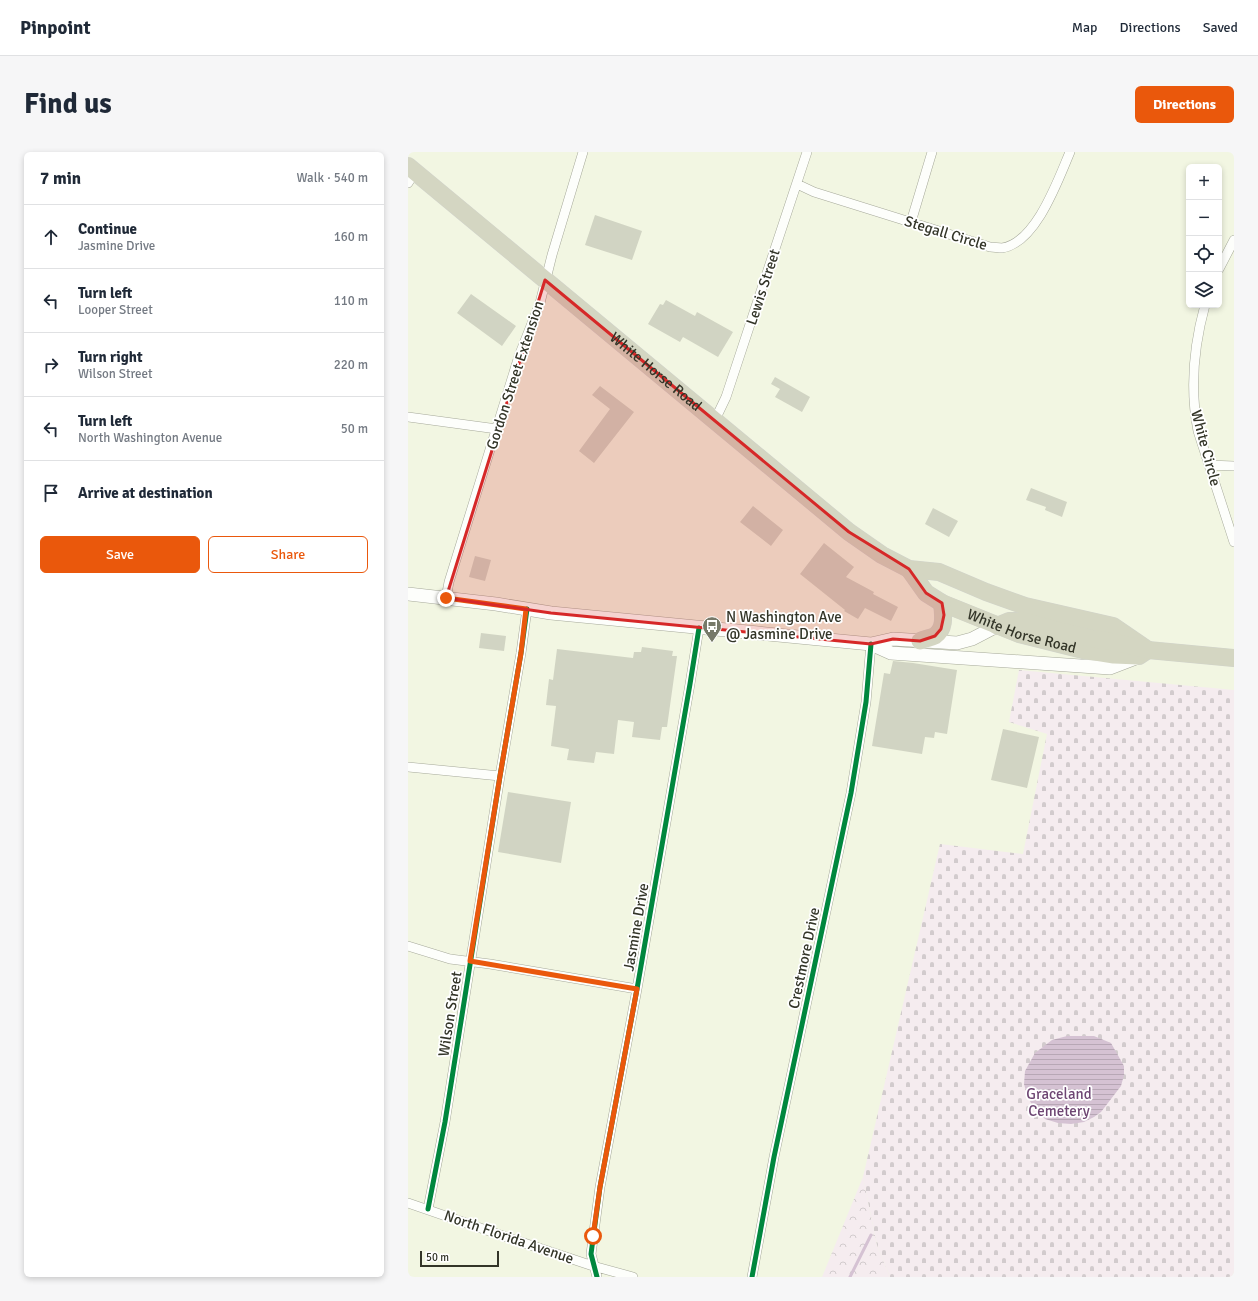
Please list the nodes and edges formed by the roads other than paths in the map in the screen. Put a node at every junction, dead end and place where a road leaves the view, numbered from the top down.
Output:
1 (583, 152) edge
2 (807, 152) edge
3 (932, 152) edge
4 (1070, 152) edge
5 (410, 174) edge
6 (796, 184) junction
7 (911, 222) junction
8 (1234, 240) edge
9 (1222, 263) edge
10 (546, 280) junction
11 (1204, 308) edge
12 (408, 417) edge
13 (715, 420) junction
14 (497, 429) junction
15 (1209, 465) junction
16 (1234, 466) edge
17 (1234, 542) edge
18 (909, 570) junction
19 (408, 594) edge
20 (446, 598) junction
21 (942, 603) junction
22 (526, 609) junction
23 (997, 626) junction
24 (699, 628) junction
25 (920, 641) junction
26 (871, 644) junction
27 (1144, 653) junction
28 (1234, 658) edge
29 (408, 767) edge
30 (500, 776) junction
31 (408, 946) edge
32 (470, 961) junction
33 (637, 989) junction
34 (408, 1203) edge
35 (428, 1209) junction
36 (594, 1266) junction
37 (597, 1277) edge
38 (633, 1277) edge
39 (752, 1277) edge

1 - 10 street, Gordon Street Extension
2 - 6 street, Lewis Street
3 - 7 street
4 - 7 street, Stegall Circle
5 - 10 highway, White Horse Road
6 - 7 street, Stegall Circle
6 - 13 street, Lewis Street
8 - 9 street
10 - 13 highway, White Horse Road
10 - 14 street, Gordon Street Extension
11 - 15 street, White Circle
12 - 14 street
13 - 18 highway, White Horse Road
14 - 20 street, Gordon Street Extension
15 - 16 street
15 - 17 street, White Circle
18 - 21 highway, White Horse Road
18 - 27 highway, White Horse Road
19 - 20 main road
20 - 22 main road
21 - 23 highway, White Horse Road
21 - 25 highway
22 - 24 main road
22 - 30 street, Wilson Street
23 - 25 main road
23 - 27 highway
24 - 26 main road
24 - 33 street, Jasmine Drive
25 - 26 main road
26 - 27 main road
26 - 39 street, Crestmore Drive
27 - 28 highway, White Horse Road
29 - 30 street
30 - 32 street, Wilson Street
31 - 32 street
32 - 33 street
32 - 35 street, Wilson Street
33 - 36 street, Jasmine Drive
34 - 35 street, North Florida Avenue
35 - 36 street, North Florida Avenue
36 - 37 street, Jasmine Drive
36 - 38 street, North Florida Avenue

